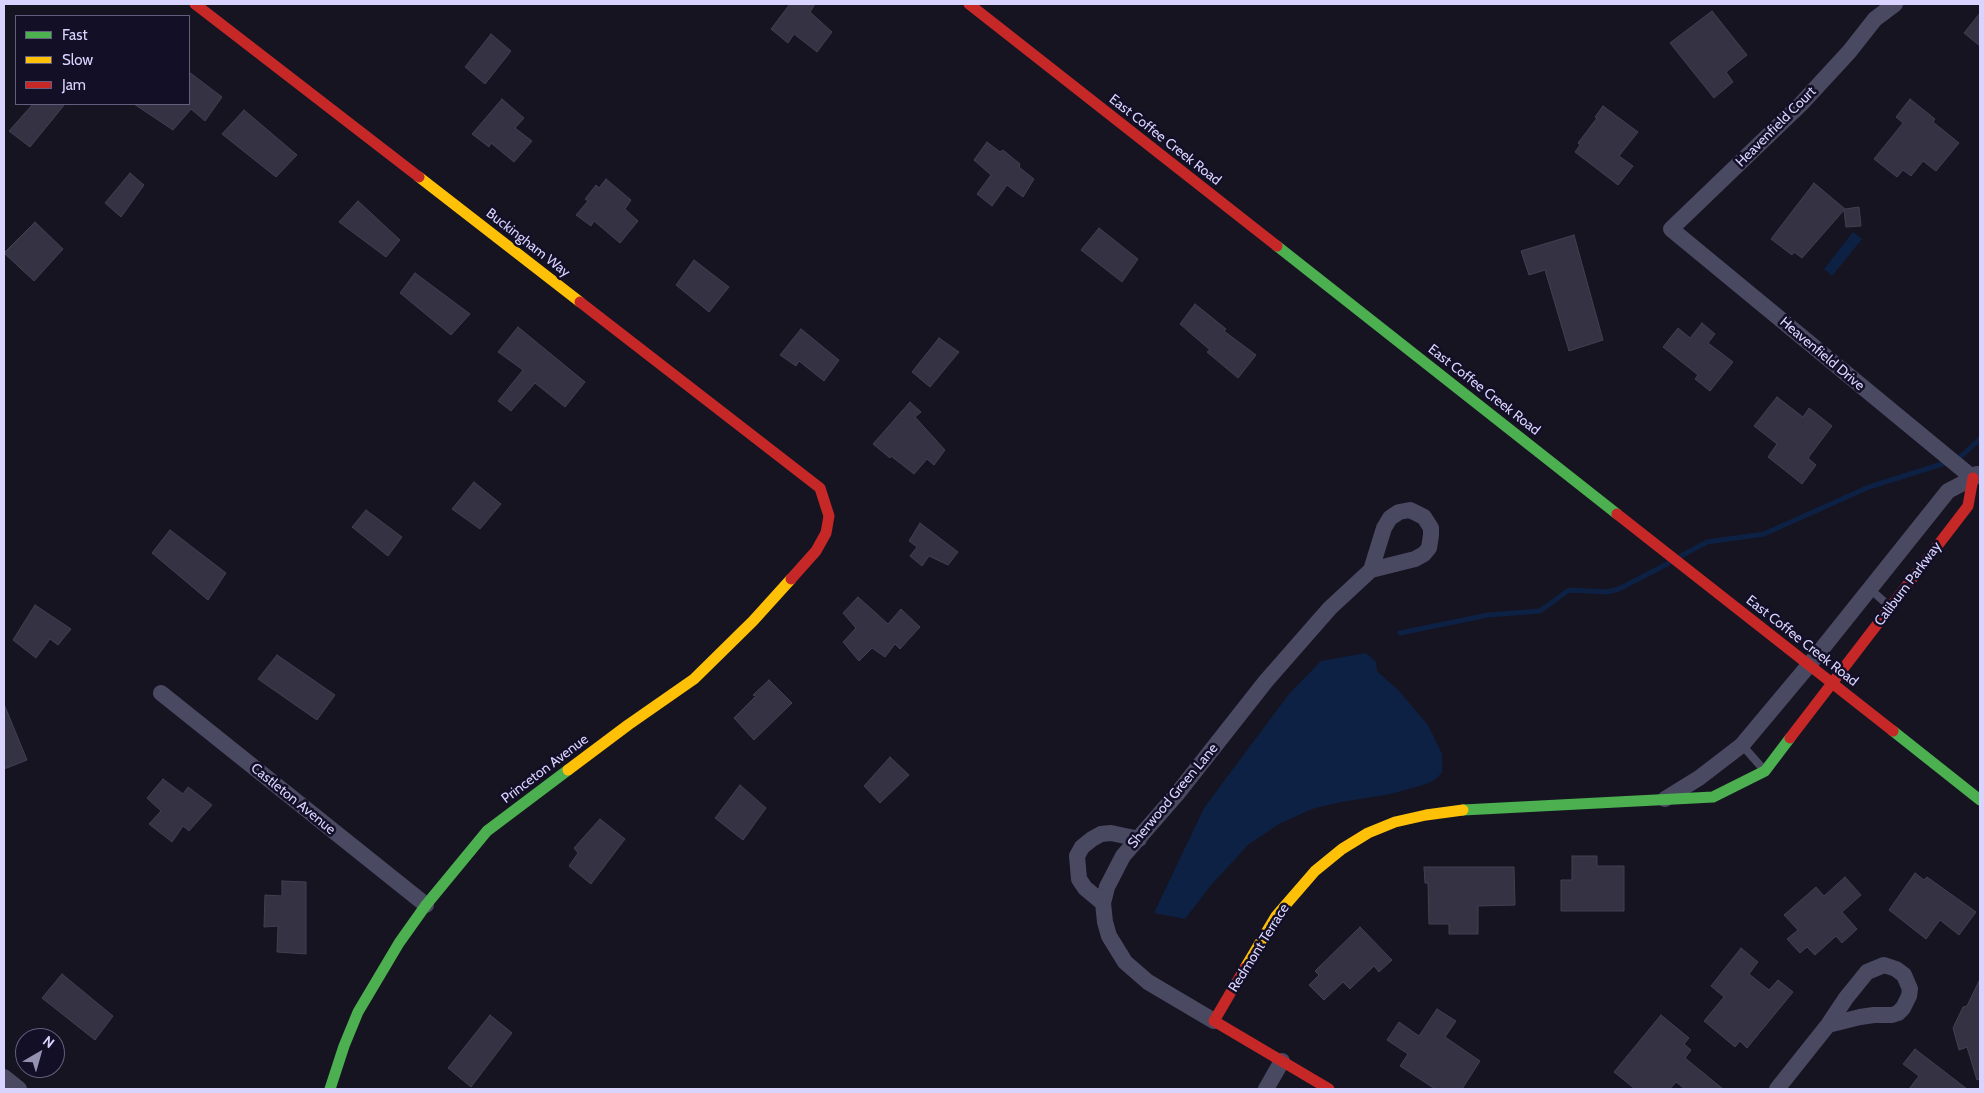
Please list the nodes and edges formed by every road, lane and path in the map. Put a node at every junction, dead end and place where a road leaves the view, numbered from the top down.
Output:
1 (195, 4) edge
2 (969, 4) edge
3 (1895, 4) edge
4 (1878, 11) edge
5 (1671, 229) joint
6 (1977, 474) edge
7 (829, 516) joint
8 (1927, 538) junction
9 (1371, 570) dead end
10 (1870, 589) junction
11 (1890, 607) junction
12 (1809, 665) junction
13 (1832, 683) junction
14 (161, 693) dead end
15 (1742, 745) junction
16 (1765, 771) junction
17 (1663, 800) junction
18 (1980, 800) edge
19 (1139, 839) junction
20 (1103, 903) junction
21 (426, 904) junction
22 (1214, 1020) junction
23 (1828, 1026) junction
24 (1282, 1061) junction
25 (4, 1077) edge
26 (19, 1089) edge
27 (330, 1089) edge
28 (1266, 1089) edge
29 (1329, 1089) edge
30 (1778, 1089) edge

1 - 7 street, Buckingham Way
2 - 12 street, East Coffee Creek Road
3 - 4 street, Heavenfield Court
4 - 5 street, Heavenfield Court
5 - 6 street, Heavenfield Drive
6 - 8 street, Caliburn Parkway
6 - 8 street, Caliburn Parkway
7 - 21 street, Princeton Avenue
8 - 10 street, Caliburn Parkway
8 - 11 street, Caliburn Parkway
9 - 19 street, Sherwood Green Lane
10 - 11 lane
10 - 12 street, Caliburn Parkway
11 - 13 street, Caliburn Parkway
12 - 13 street, East Coffee Creek Road
12 - 15 street, Redmont Terrace
13 - 16 street, Redmont Terrace
13 - 18 street, East Coffee Creek Road
14 - 21 street, Castleton Avenue
15 - 16 lane
15 - 17 street, Redmont Terrace
16 - 17 street, Redmont Terrace
17 - 22 street, Redmont Terrace
19 - 20 street, Sherwood Green Lane
19 - 20 street
20 - 22 street, Sherwood Green Lane
21 - 27 street, Princeton Avenue
22 - 24 street
23 - 23 street
23 - 30 street
24 - 28 street
24 - 29 street
25 - 26 street

